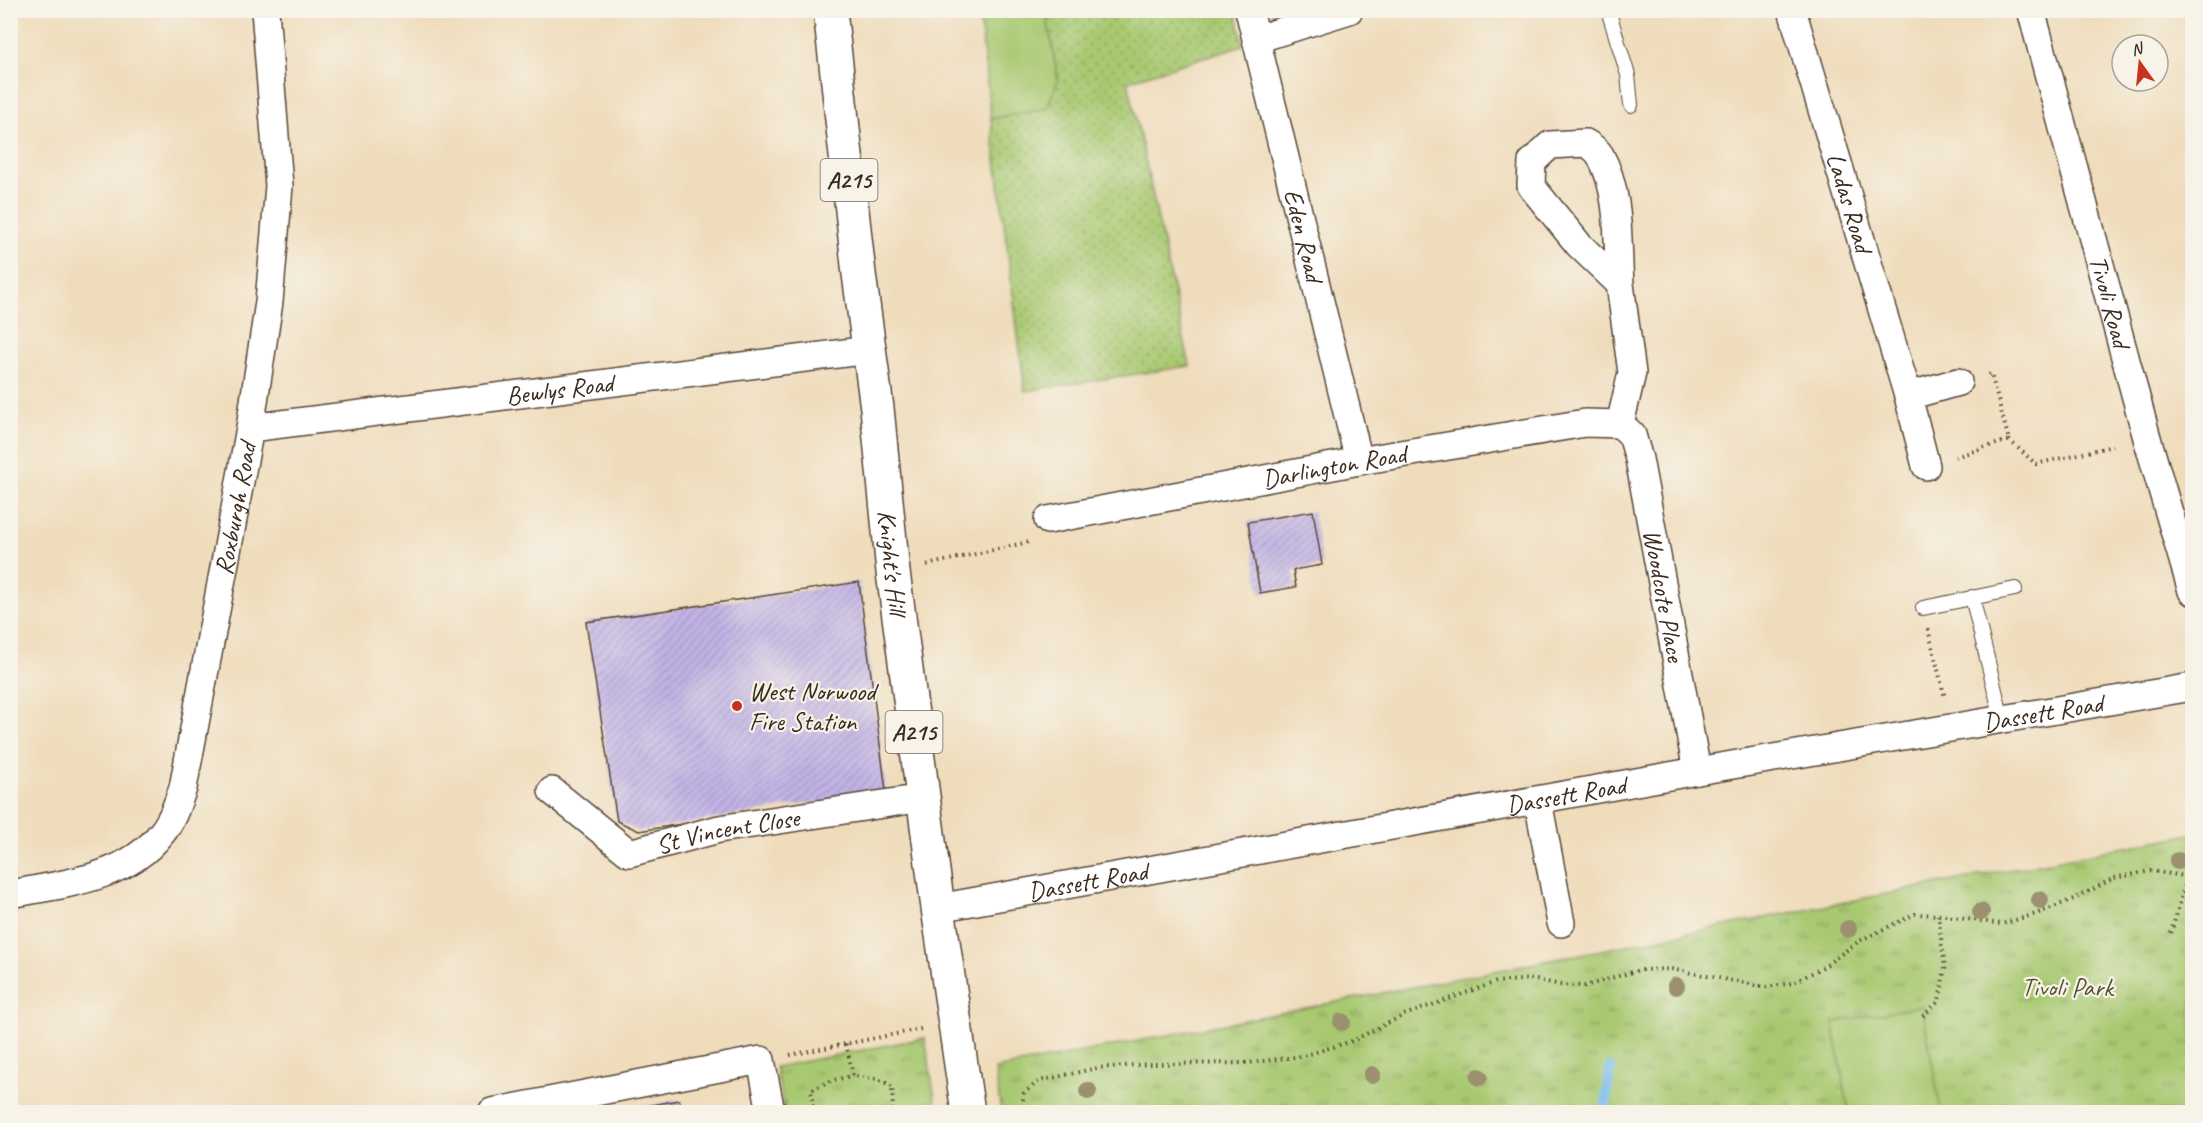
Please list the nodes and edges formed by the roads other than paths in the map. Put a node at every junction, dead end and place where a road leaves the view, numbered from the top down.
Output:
1 (265, 10) edge
2 (830, 10) edge
3 (1249, 10) edge
4 (1349, 10) edge
5 (1608, 10) edge
6 (1792, 10) edge
7 (2031, 10) edge
8 (1257, 39) junction
9 (1630, 105) dead end
10 (1620, 284) junction
11 (869, 350) junction
12 (1958, 382) road end
13 (1908, 396) junction
14 (1620, 424) junction
15 (250, 428) junction
16 (1359, 461) junction
17 (1926, 466) road end
18 (1048, 520) road end
19 (2015, 589) dead end
20 (2193, 591) edge
21 (1972, 597) junction
22 (1923, 608) road end
23 (2193, 687) edge
24 (2002, 719) junction
25 (1697, 771) junction
26 (552, 791) dead end
27 (923, 798) junction
28 (1538, 801) junction
29 (10, 894) edge
30 (938, 908) junction
31 (1561, 923) dead end
32 (492, 1113) edge
33 (771, 1113) edge
34 (968, 1113) edge

1 - 15 street, Roxburgh Road
2 - 11 main road, Knight's Hill / A215
3 - 8 street, Eden Road
4 - 8 street
5 - 9 lane
6 - 13 street, Ladas Road
7 - 20 street, Tivoli Road
8 - 16 street, Eden Road
10 - 10 street
10 - 14 street
11 - 15 street, Bewlys Road
11 - 27 main road, Knight's Hill / A215
12 - 13 street
13 - 17 street, Ladas Road
14 - 16 street, Darlington Road
14 - 25 street, Woodcote Place
15 - 29 street, Roxburgh Road
16 - 18 street, Darlington Road
19 - 21 lane
21 - 22 lane
21 - 24 lane
23 - 24 street, Dassett Road
24 - 25 street, Dassett Road
25 - 28 street, Dassett Road
26 - 27 street, St Vincent Close
27 - 30 main road, Knight's Hill / A215
28 - 30 street, Dassett Road
28 - 31 street
30 - 34 main road, Knight's Hill / A215
32 - 33 street

